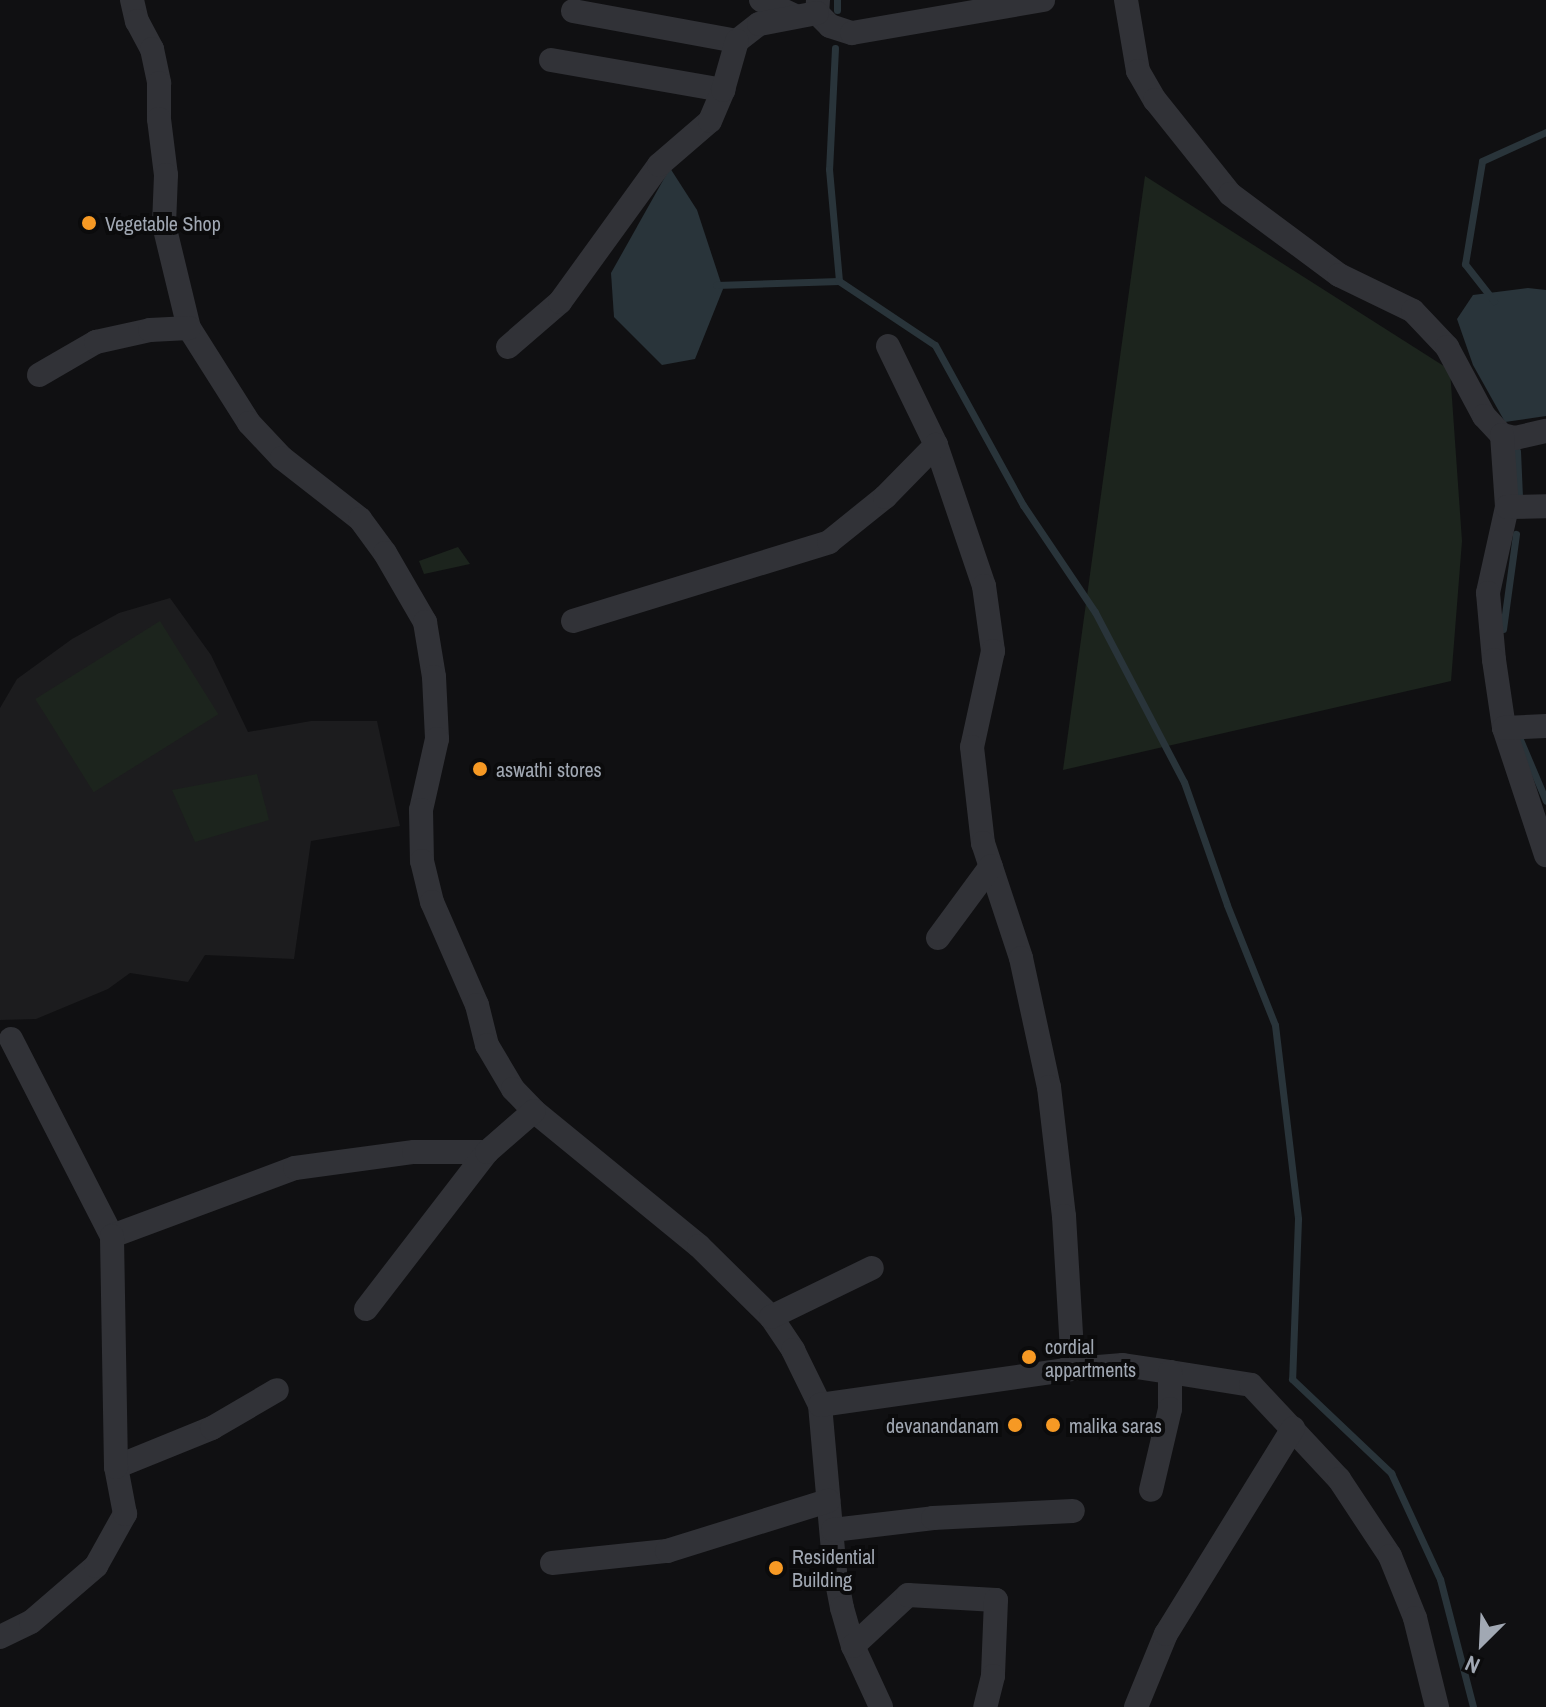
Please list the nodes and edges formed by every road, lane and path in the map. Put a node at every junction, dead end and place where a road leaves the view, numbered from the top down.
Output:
1 (132, 0) edge
2 (761, 0) edge
3 (1043, 0) edge
4 (1126, 0) edge
5 (810, 10) edge
6 (573, 11) dead end
7 (737, 41) junction
8 (551, 60) dead end
9 (723, 90) junction
10 (189, 328) junction
11 (888, 346) dead end
12 (508, 347) dead end
13 (39, 375) dead end
14 (1546, 431) edge
15 (1502, 435) junction
16 (936, 445) junction
17 (1546, 506) edge
18 (1507, 507) junction
19 (573, 621) dead end
20 (1546, 726) edge
21 (1504, 728) junction
22 (1546, 855) edge
23 (991, 866) junction
24 (938, 938) dead end
25 (11, 1039) dead end
26 (534, 1111) junction
27 (487, 1152) junction
28 (112, 1236) junction
29 (872, 1268) dead end
30 (366, 1309) dead end
31 (771, 1317) junction
32 (1073, 1369) junction
33 (1170, 1372) junction
34 (277, 1390) dead end
35 (820, 1405) junction
36 (1293, 1428) junction
37 (116, 1467) junction
38 (1151, 1490) dead end
39 (828, 1501) junction
40 (1073, 1511) dead end
41 (833, 1530) junction
42 (552, 1563) dead end
43 (0, 1637) edge
44 (853, 1646) junction
45 (881, 1707) edge
46 (985, 1707) edge
47 (1136, 1707) edge
48 (1437, 1707) edge

1 - 10 street
2 - 5 street
3 - 5 street
4 - 15 street
5 - 7 street
6 - 7 street
7 - 9 street
8 - 9 street
9 - 12 street
10 - 13 street
10 - 26 street
11 - 16 street
14 - 15 street
15 - 18 street
16 - 19 street
16 - 23 street
17 - 18 street
18 - 21 street
20 - 21 street
21 - 22 street
23 - 24 street
23 - 32 street
25 - 28 street
26 - 27 street
26 - 31 street
27 - 28 street
27 - 30 street
28 - 37 street
29 - 31 street
31 - 35 street
32 - 33 street
32 - 35 street
33 - 36 street
33 - 38 street
34 - 37 street
35 - 39 street
36 - 47 street
36 - 48 street
37 - 43 street
39 - 41 street
39 - 42 street
40 - 41 street
41 - 44 street
44 - 45 street
44 - 46 street

